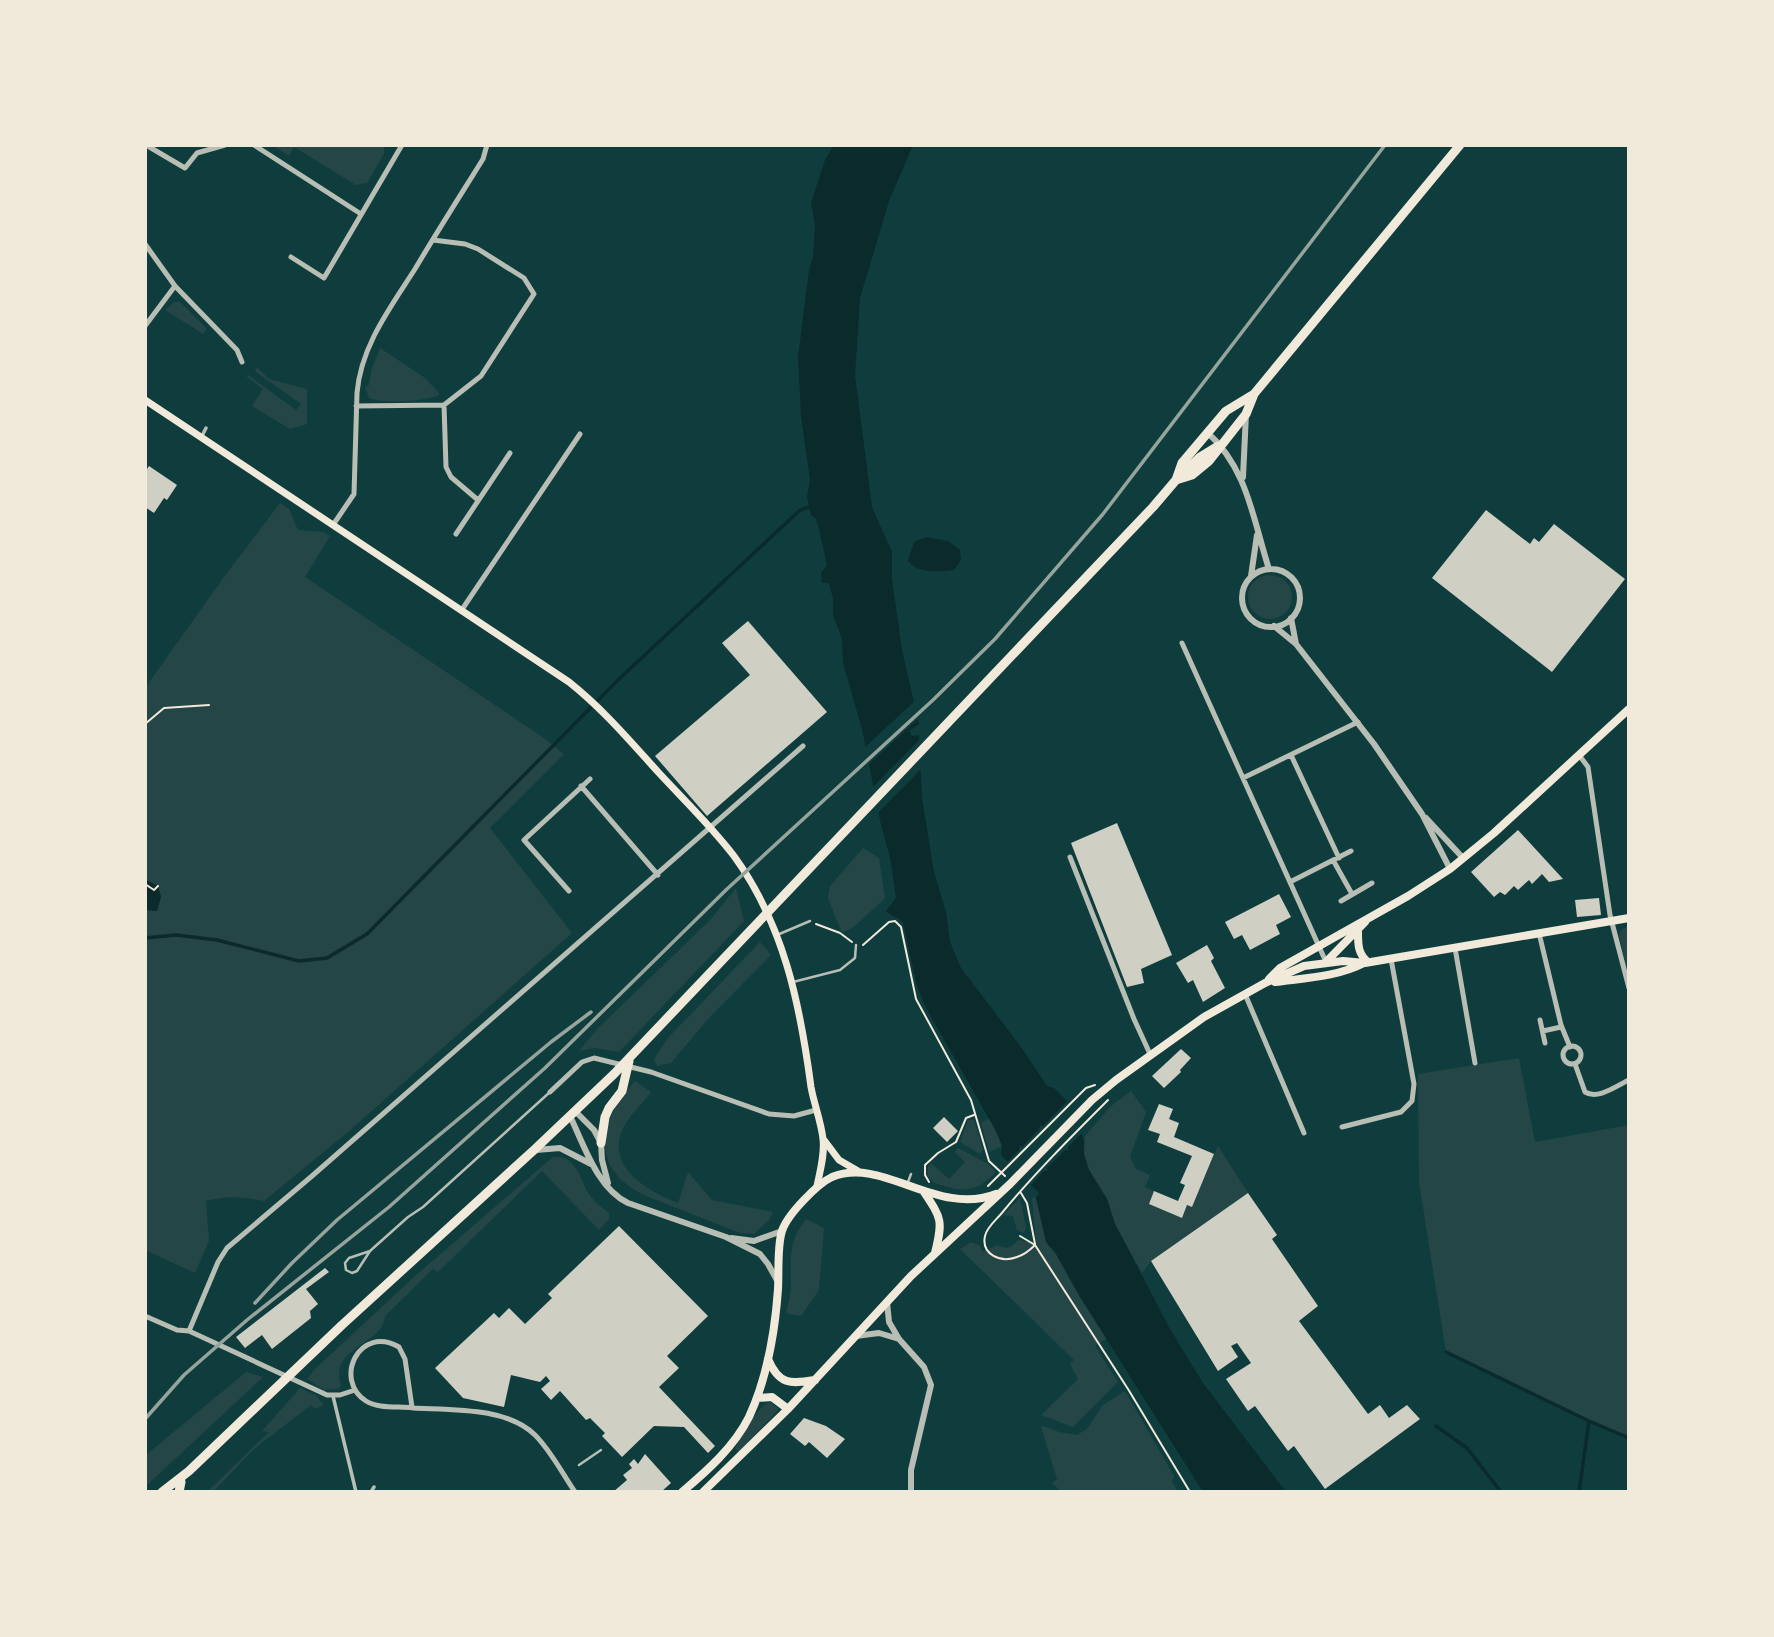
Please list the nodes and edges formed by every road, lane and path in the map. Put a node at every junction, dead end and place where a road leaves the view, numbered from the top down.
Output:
1 (146, 145) edge
2 (225, 145) edge
3 (254, 145) edge
4 (402, 145) edge
5 (487, 145) edge
6 (1460, 145) edge
7 (361, 214) junction
8 (433, 240) junction
9 (145, 244) edge
10 (291, 257) dead end
11 (175, 286) junction
12 (145, 326) edge
13 (242, 362) dead end
14 (1254, 394) junction
15 (145, 400) edge
16 (443, 405) junction
17 (356, 406) junction
18 (1246, 414) junction
19 (206, 428) dead end
20 (1207, 432) junction
21 (580, 433) dead end
22 (201, 437) junction
23 (1221, 444) junction
24 (510, 453) dead end
25 (1176, 480) junction
26 (1243, 482) junction
27 (478, 500) junction
28 (333, 525) junction
29 (1258, 533) junction
30 (456, 534) dead end
31 (1269, 569) junction
32 (1251, 578) junction
33 (461, 611) junction
34 (1291, 618) junction
35 (1274, 626) junction
36 (1182, 643) dead end
37 (1296, 644) junction
38 (209, 705) dead end
39 (1629, 709) edge
40 (1358, 722) junction
41 (145, 724) edge
42 (803, 746) dead end
43 (1291, 755) junction
44 (1579, 755) junction
45 (1243, 778) junction
46 (590, 779) dead end
47 (581, 786) junction
48 (1422, 814) junction
49 (711, 829) junction
50 (1351, 851) dead end
51 (1070, 857) dead end
52 (1464, 858) junction
53 (1336, 859) junction
54 (1450, 869) junction
55 (657, 875) junction
56 (1290, 882) junction
57 (1372, 883) dead end
58 (145, 884) edge
59 (158, 886) dead end
60 (569, 891) dead end
61 (1352, 894) junction
62 (1340, 901) dead end
63 (1629, 918) edge
64 (1368, 919) junction
65 (810, 921) joint
66 (1612, 921) junction
67 (1357, 932) junction
68 (1539, 933) junction
69 (777, 935) junction
70 (856, 946) junction
71 (1319, 947) junction
72 (1455, 948) junction
73 (1391, 959) junction
74 (1326, 962) junction
75 (1366, 963) junction
76 (1316, 977) junction
77 (793, 982) junction
78 (1265, 983) junction
79 (1629, 988) edge
80 (1245, 993) junction
81 (1540, 1020) dead end
82 (1561, 1027) junction
83 (1543, 1031) junction
84 (1545, 1043) dead end
85 (1570, 1047) junction
86 (1150, 1054) junction
87 (632, 1056) junction
88 (1475, 1063) dead end
89 (1575, 1064) junction
90 (1116, 1080) junction
91 (1629, 1080) edge
92 (550, 1092) joint
93 (816, 1110) junction
94 (573, 1113) junction
95 (1060, 1114) dead end
96 (975, 1115) junction
97 (1342, 1127) dead end
98 (1304, 1133) dead end
99 (823, 1140) junction
100 (601, 1143) junction
101 (534, 1150) junction
102 (593, 1164) junction
103 (858, 1171) junction
104 (911, 1174) joint
105 (1012, 1181) junction
106 (907, 1185) junction
107 (817, 1186) junction
108 (610, 1187) junction
109 (986, 1187) dead end
110 (1002, 1191) junction
111 (924, 1192) junction
112 (782, 1231) junction
113 (1020, 1236) dead end
114 (726, 1237) junction
115 (1035, 1245) junction
116 (370, 1251) junction
117 (934, 1254) junction
118 (779, 1284) junction
119 (887, 1302) junction
120 (145, 1316) edge
121 (189, 1331) junction
122 (856, 1336) junction
123 (899, 1339) junction
124 (768, 1359) junction
125 (815, 1380) junction
126 (355, 1390) junction
127 (333, 1396) junction
128 (757, 1398) junction
129 (412, 1407) junction
130 (788, 1409) junction
131 (601, 1450) dead end
132 (579, 1465) dead end
133 (189, 1471) junction
134 (180, 1487) edge
135 (162, 1492) edge
136 (174, 1492) edge
137 (356, 1492) edge
138 (575, 1492) edge
139 (681, 1492) edge
140 (703, 1492) edge
141 (911, 1492) edge
142 (1190, 1492) edge

1 - 2 street
3 - 7 street
4 - 7 street
5 - 8 street
6 - 14 highway
7 - 10 street
8 - 16 street
8 - 17 street
9 - 11 street
11 - 12 street
11 - 13 street
14 - 18 highway
14 - 20 highway
15 - 22 main road
16 - 17 street
16 - 27 street
17 - 28 street
18 - 23 highway
18 - 26 street
19 - 22 street
20 - 23 street
20 - 25 highway
21 - 33 street
22 - 28 main road
23 - 25 highway
23 - 26 street
24 - 27 street
25 - 87 highway
26 - 29 street
27 - 30 street
28 - 33 main road
29 - 31 street
29 - 32 street
31 - 32 street
31 - 34 street
32 - 35 street
33 - 49 main road
34 - 35 street
34 - 37 street
35 - 37 street
36 - 45 street
37 - 40 street
38 - 41 path
39 - 44 main road
40 - 43 street
40 - 48 street
42 - 49 street
43 - 45 street
43 - 53 street
44 - 52 main road
44 - 66 street
45 - 56 street
46 - 47 street
47 - 55 street
47 - 60 street
48 - 52 street
48 - 54 street
49 - 55 street
49 - 69 main road
50 - 53 street
51 - 86 street
52 - 54 main road
53 - 56 street
53 - 61 street
54 - 64 main road
55 - 121 street
56 - 71 street
57 - 61 street
58 - 59 path
61 - 62 street
63 - 66 main road
64 - 67 main road
64 - 71 main road
65 - 69 lane
65 - 70 path
66 - 68 main road
66 - 79 street
67 - 74 main road
67 - 75 main road
68 - 72 main road
68 - 82 street
69 - 77 main road
70 - 77 lane
70 - 96 path
71 - 74 street
71 - 78 main road
72 - 73 main road
72 - 88 street
73 - 75 main road
73 - 97 street
74 - 75 main road
74 - 76 main road
74 - 78 main road
75 - 76 main road
76 - 78 main road
77 - 93 main road
78 - 80 main road
80 - 86 main road
80 - 98 street
81 - 83 street
82 - 83 street
82 - 85 street
83 - 84 street
85 - 89 street
85 - 89 street
86 - 90 main road
87 - 94 highway
87 - 100 highway
89 - 91 street
90 - 105 main road
90 - 115 path
92 - 93 street
92 - 116 lane
93 - 99 main road
94 - 100 street
94 - 101 highway
94 - 102 street
95 - 109 path
96 - 104 path
96 - 105 path
99 - 103 main road
99 - 107 main road
100 - 108 street
101 - 102 street
101 - 133 highway
102 - 108 street
103 - 106 main road
103 - 107 main road
104 - 106 lane
105 - 110 main road
105 - 115 path
106 - 111 main road
107 - 112 main road
108 - 114 street
110 - 111 main road
110 - 117 main road
111 - 117 main road
112 - 114 street
112 - 118 main road
113 - 115 path
114 - 118 street
115 - 142 path
116 - 116 lane
117 - 119 main road
118 - 124 main road
119 - 122 main road
119 - 123 street
120 - 121 street
121 - 127 street
122 - 123 street
122 - 125 main road
123 - 141 street
124 - 125 main road
124 - 128 main road
125 - 130 main road
126 - 127 street
126 - 129 street
126 - 129 street
127 - 137 street
128 - 130 main road
128 - 139 main road
129 - 138 street
130 - 140 main road
131 - 132 lane
133 - 134 highway
133 - 135 highway
134 - 136 highway

